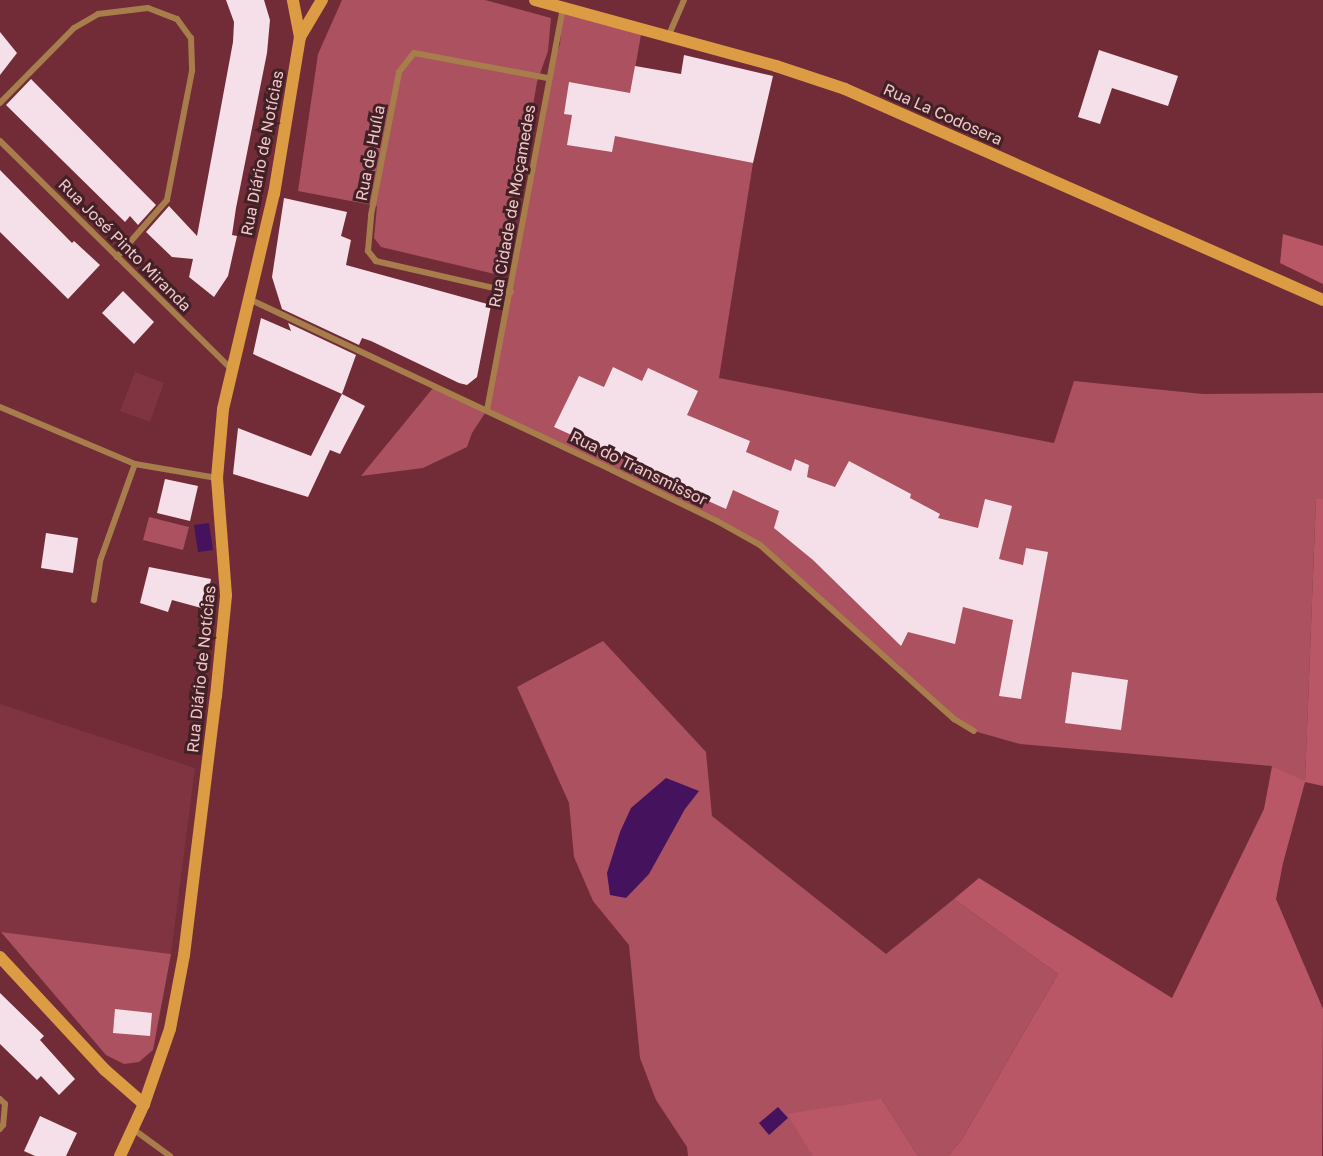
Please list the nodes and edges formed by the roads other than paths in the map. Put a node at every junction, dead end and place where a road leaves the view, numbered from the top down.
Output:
1 (293, 0) edge
2 (322, 0) edge
3 (535, 0) edge
4 (684, 0) edge
5 (563, 8) junction
6 (300, 37) junction
7 (668, 37) junction
8 (548, 78) junction
9 (0, 103) edge
10 (0, 141) edge
11 (117, 257) junction
12 (511, 292) junction
13 (248, 299) junction
14 (1323, 300) edge
15 (231, 369) junction
16 (0, 407) edge
17 (487, 410) junction
18 (135, 464) junction
19 (217, 478) junction
20 (94, 600) dead end
21 (974, 731) dead end
22 (0, 957) edge
23 (0, 1099) edge
24 (144, 1104) junction
25 (0, 1129) edge
26 (133, 1129) junction
27 (120, 1156) edge
28 (170, 1156) edge

1 - 6 main road
2 - 6 main road
3 - 5 main road, Rua La Codosera
4 - 7 street
5 - 7 main road, Rua La Codosera
5 - 8 street, Rua Cidade de Moçamedes
6 - 13 main road, Rua Diário de Notícias
7 - 14 main road, Rua La Codosera
8 - 12 street, Rua Cidade de Moçamedes
8 - 12 street, Rua de Huíla
9 - 11 street
10 - 11 street, Rua José Pinto Miranda
11 - 15 street, Rua José Pinto Miranda
12 - 17 street, Rua Cidade de Moçamedes
13 - 15 main road, Rua Diário de Notícias
13 - 17 street, Rua do Transmissor
15 - 19 main road, Rua Diário de Notícias
16 - 18 street
17 - 21 street, Rua do Transmissor
18 - 19 street
18 - 20 street
19 - 24 main road, Rua Diário de Notícias
22 - 24 main road
23 - 25 street
24 - 26 main road, Rua Diário de Notícias
26 - 27 main road, Rua Diário de Notícias
26 - 28 street

